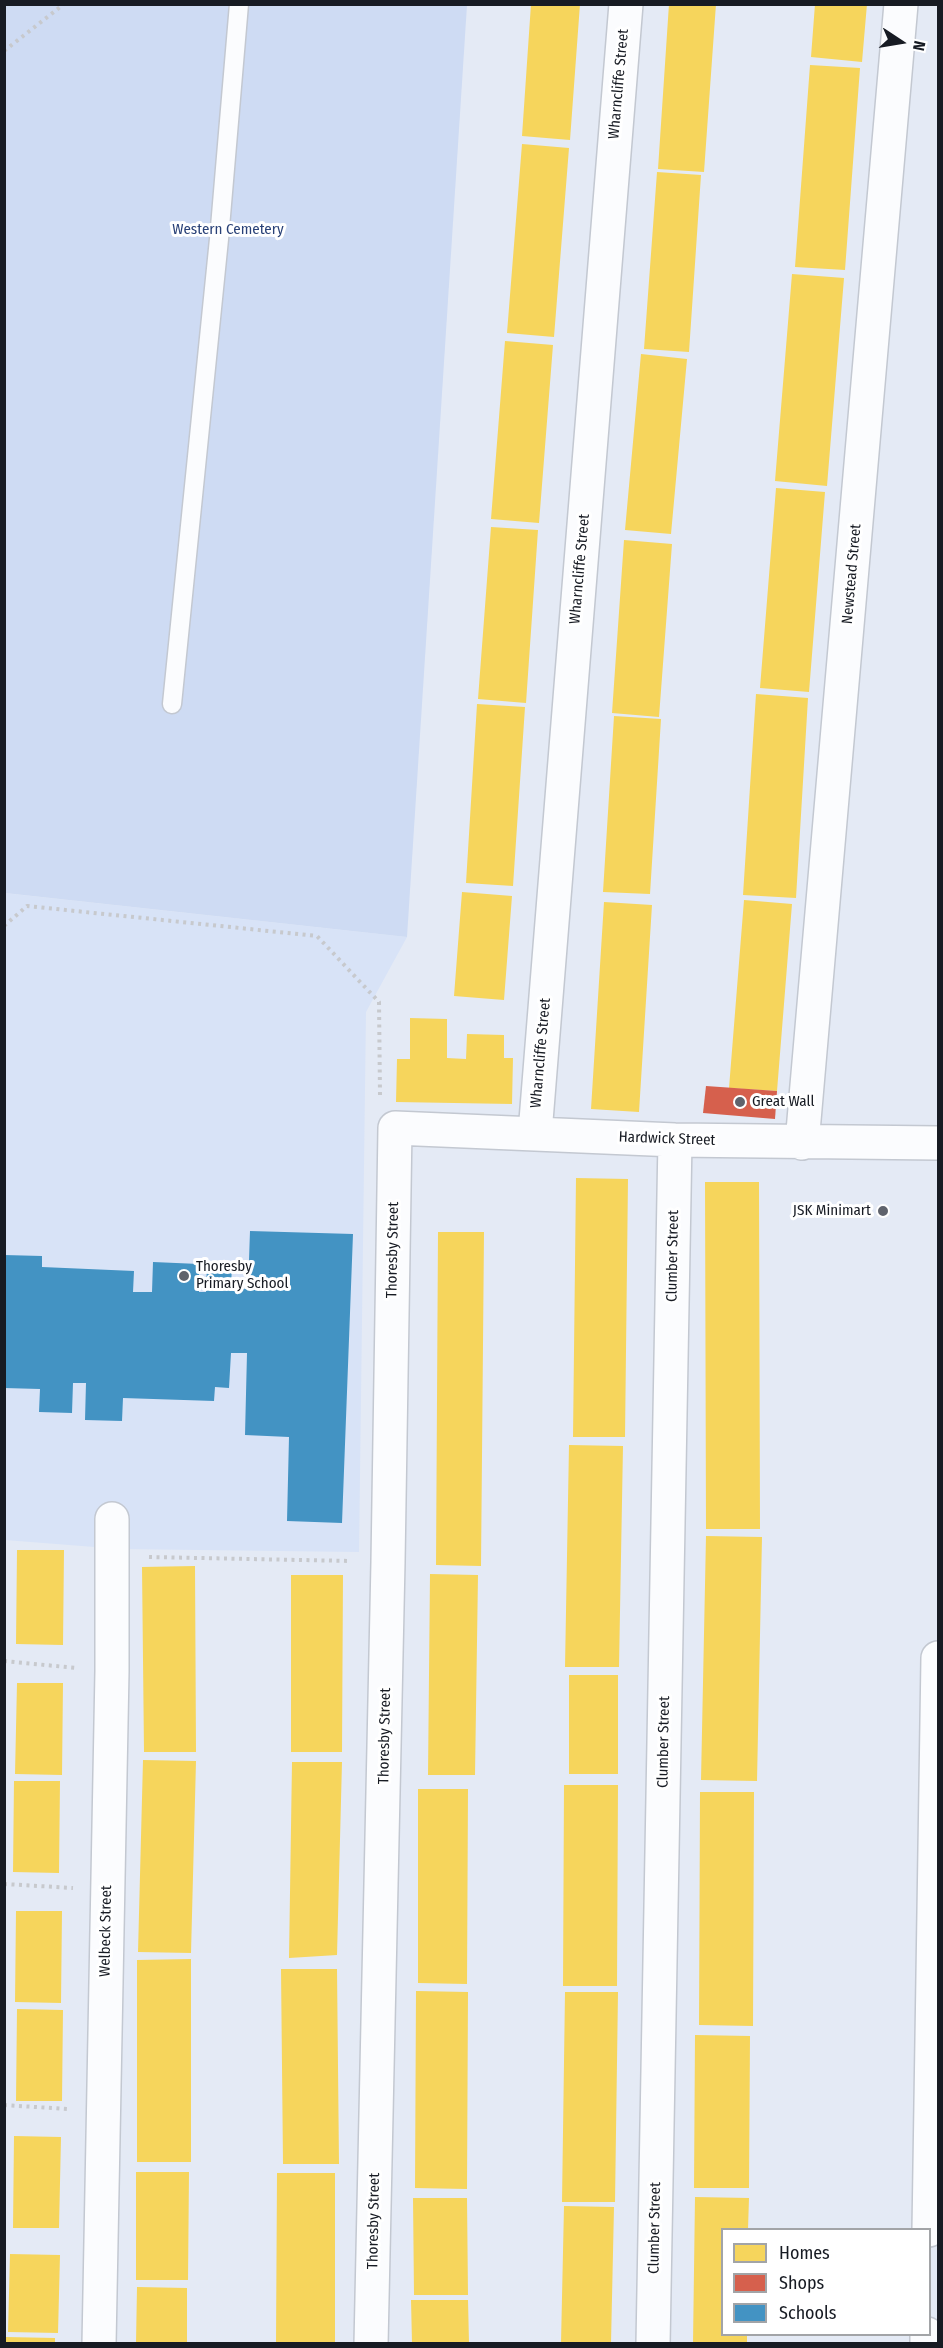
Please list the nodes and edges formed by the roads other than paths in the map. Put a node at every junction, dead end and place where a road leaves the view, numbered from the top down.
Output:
1 (239, 4) edge
2 (626, 4) edge
3 (901, 4) edge
4 (172, 704) dead end
5 (395, 1128) joint
6 (535, 1133) junction
7 (675, 1140) junction
8 (802, 1143) junction
9 (939, 1143) edge
10 (112, 1519) dead end
11 (939, 1658) edge
12 (929, 2228) edge
13 (99, 2343) edge
14 (371, 2343) edge
15 (653, 2343) edge

1 - 4 lane
2 - 6 street, Wharncliffe Street
3 - 8 street, Newstead Street
5 - 6 street, Hardwick Street
5 - 14 street, Thoresby Street
6 - 7 street, Hardwick Street
7 - 8 street, Hardwick Street
7 - 15 street, Clumber Street
8 - 9 street, Hardwick Street
10 - 13 street, Welbeck Street
11 - 12 street

